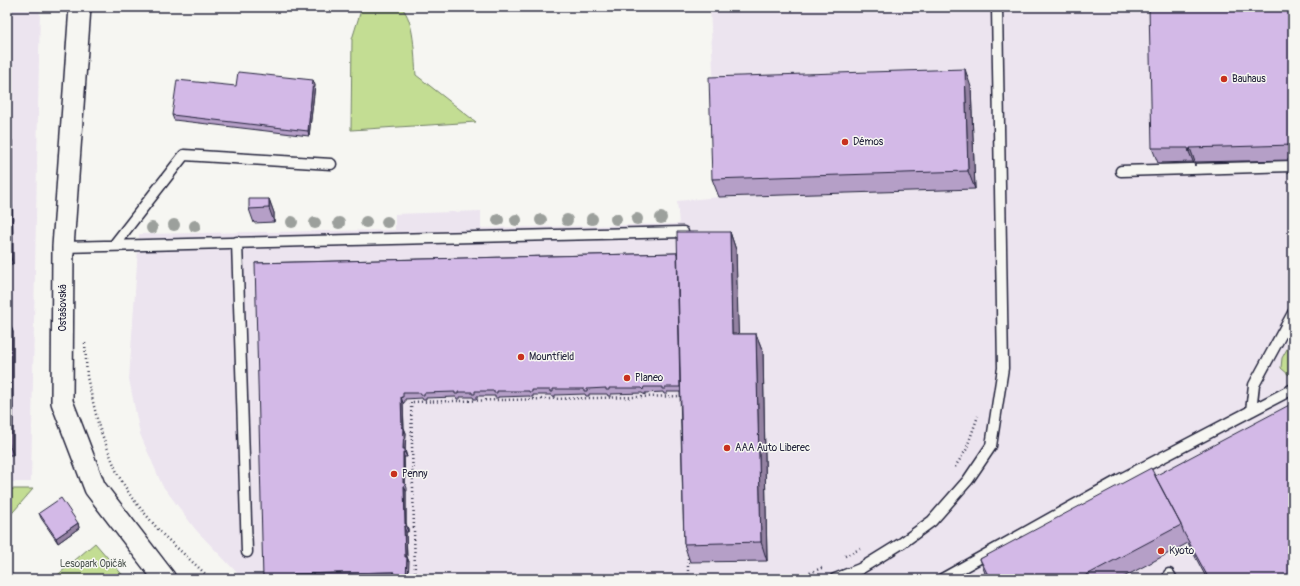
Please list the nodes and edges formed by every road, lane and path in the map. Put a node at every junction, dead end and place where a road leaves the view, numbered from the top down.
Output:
1 (80, 7) edge
2 (997, 7) edge
3 (331, 164) dead end
4 (1293, 166) edge
5 (1121, 171) dead end
6 (683, 232) edge
7 (237, 242) junction
8 (114, 245) junction
9 (63, 247) junction
10 (1293, 313) edge
11 (85, 340) dead end
12 (1293, 389) edge
13 (684, 404) edge
14 (980, 410) dead end
15 (1252, 411) junction
16 (954, 470) dead end
17 (687, 546) edge
18 (866, 546) dead end
19 (247, 552) dead end
20 (838, 560) dead end
21 (825, 566) dead end
22 (414, 572) dead end
23 (956, 576) edge
24 (688, 577) junction
25 (166, 579) edge
26 (211, 579) edge
27 (655, 579) edge
28 (723, 579) edge
29 (795, 579) edge
30 (835, 579) edge
31 (942, 579) edge

1 - 9 street, Ostašovská
2 - 30 lane
3 - 8 lane
4 - 5 lane
6 - 7 lane
7 - 8 lane
7 - 19 lane
8 - 9 lane
9 - 25 street, Ostašovská
10 - 15 lane
11 - 26 path
12 - 15 lane
13 - 22 path
14 - 16 path
15 - 23 lane
17 - 24 path
18 - 20 path
21 - 29 path
23 - 31 lane
24 - 27 path
24 - 28 path

